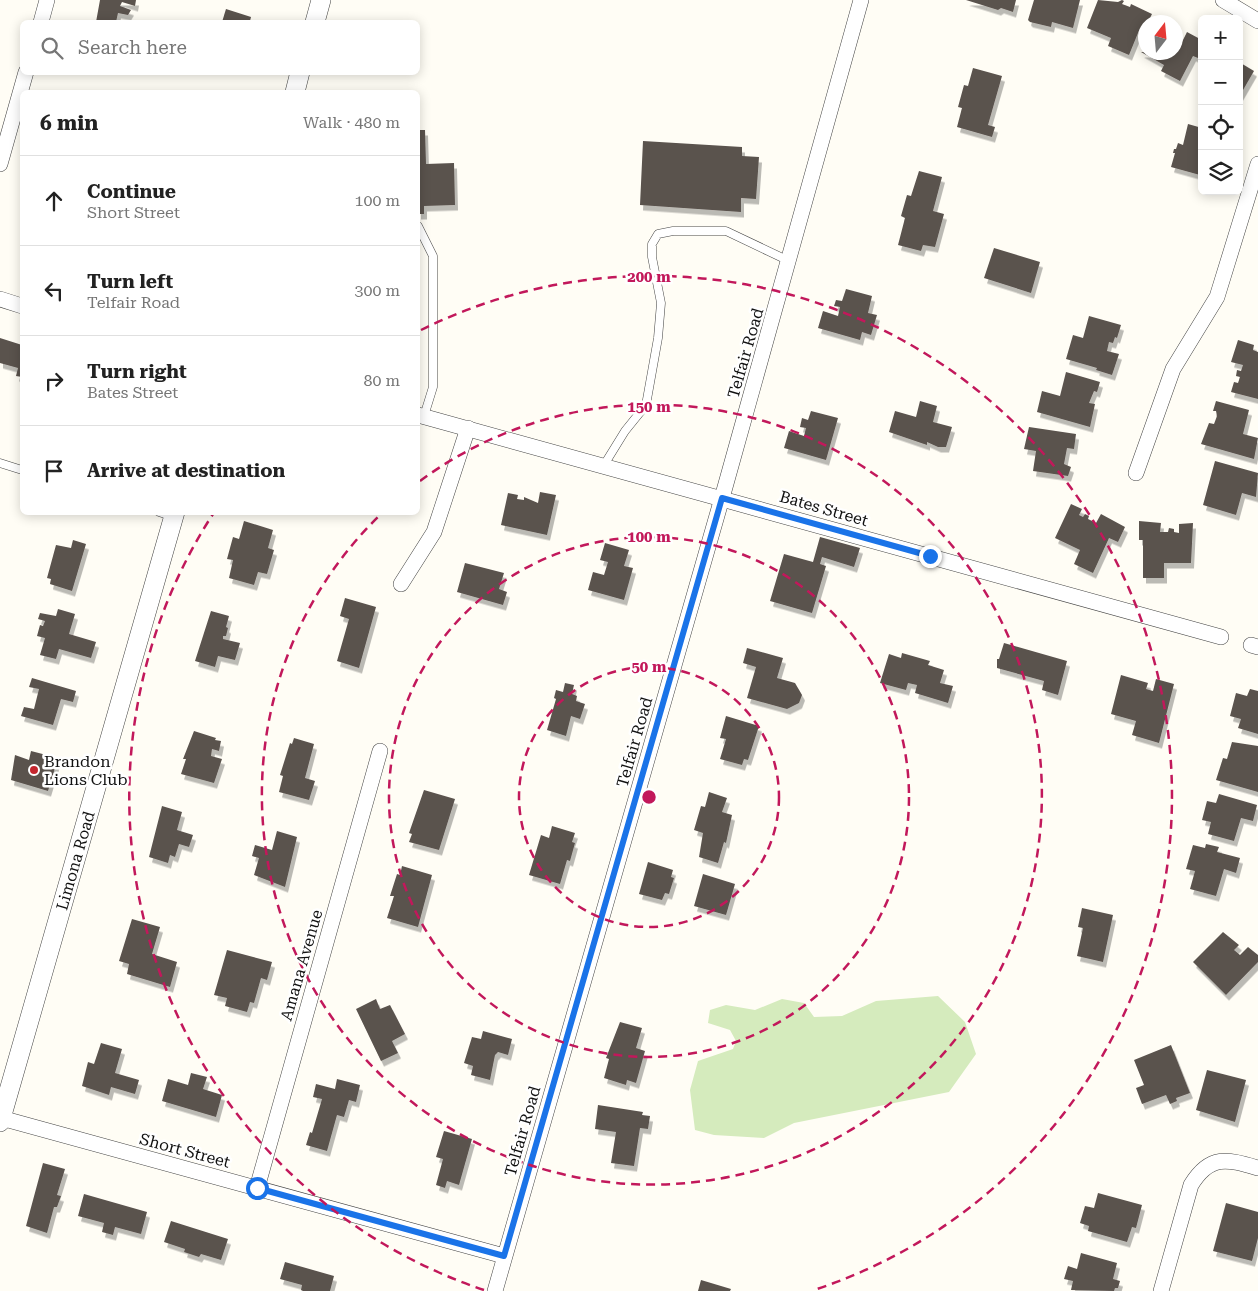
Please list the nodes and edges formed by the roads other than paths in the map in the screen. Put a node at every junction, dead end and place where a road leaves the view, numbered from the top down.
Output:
1 (47, 0) edge
2 (321, 0) edge
3 (861, 0) edge
4 (1223, 0) edge
5 (41, 20) edge
6 (316, 20) edge
7 (1258, 21) edge
8 (25, 75) edge
9 (299, 75) edge
10 (21, 90) edge
11 (296, 90) edge
12 (20, 93) edge
13 (0, 164) edge
14 (1258, 164) edge
15 (420, 230) edge
16 (788, 261) junction
17 (0, 299) edge
18 (20, 305) edge
19 (421, 416) edge
20 (468, 428) junction
21 (0, 464) edge
22 (604, 466) junction
23 (20, 469) edge
24 (1136, 473) dead end
25 (722, 498) junction
26 (169, 515) edge
27 (401, 584) dead end
28 (1220, 638) dead end
29 (380, 751) dead end
30 (1, 1120) edge
31 (1258, 1168) edge
32 (257, 1188) junction
33 (504, 1256) junction
34 (495, 1291) edge
35 (1161, 1291) edge

1 - 5 street
2 - 6 street
3 - 16 street, Telfair Road
4 - 7 street
8 - 10 street
9 - 11 street
12 - 13 street
14 - 24 street
15 - 19 lane
16 - 22 lane
16 - 25 street, Telfair Road
17 - 18 street
19 - 20 street, Bates Street
20 - 22 street, Bates Street
20 - 27 street
21 - 23 lane
22 - 25 street, Bates Street
25 - 28 street, Bates Street
25 - 33 street, Telfair Road
26 - 30 street, Limona Road
29 - 32 street, Amana Avenue
30 - 32 street, Short Street
31 - 35 street
32 - 33 street, Short Street
33 - 34 street, Telfair Road

